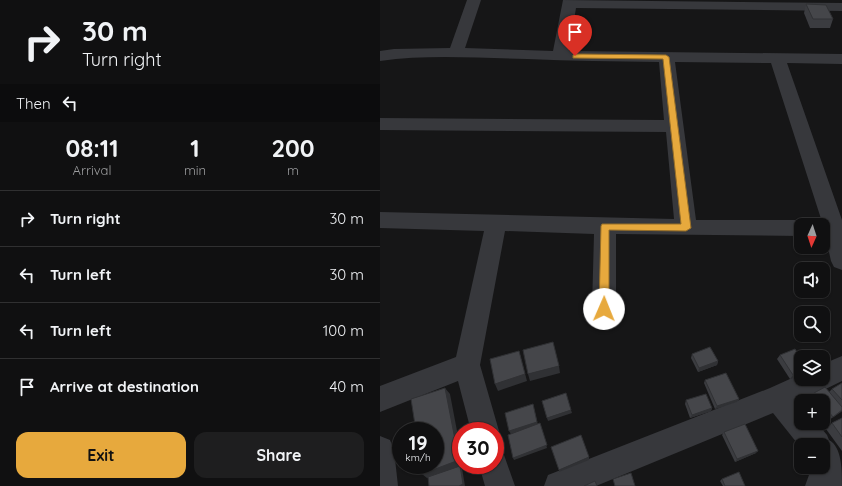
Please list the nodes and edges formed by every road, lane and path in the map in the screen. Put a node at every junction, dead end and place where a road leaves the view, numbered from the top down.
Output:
1 (474, 0) edge
2 (569, 2) edge
3 (661, 2) edge
4 (760, 3) edge
5 (842, 7) edge
6 (456, 52) junction
7 (380, 56) edge
8 (560, 56) junction
9 (666, 57) junction
10 (842, 59) edge
11 (778, 60) junction
12 (380, 124) edge
13 (674, 126) junction
14 (825, 218) edge
15 (380, 220) edge
16 (496, 224) junction
17 (605, 226) junction
18 (686, 228) junction
19 (794, 228) edge
20 (830, 233) edge
21 (842, 261) edge
22 (604, 309) dead end
23 (467, 365) junction
24 (842, 368) edge
25 (830, 374) edge
26 (803, 386) edge
27 (778, 398) junction
28 (380, 399) edge
29 (483, 422) edge
30 (811, 438) edge
31 (380, 450) edge
32 (497, 474) edge
33 (383, 486) edge
34 (500, 486) edge
35 (559, 486) edge

1 - 6 street
2 - 3 street
2 - 8 street
3 - 4 street
4 - 5 street
6 - 7 street
6 - 8 street
8 - 9 street
9 - 11 street
9 - 13 street
10 - 11 street
11 - 14 street
12 - 13 street
13 - 18 street
15 - 16 street
16 - 17 street
16 - 23 street
17 - 18 street
17 - 22 street
18 - 19 street
20 - 21 street
23 - 28 street
23 - 29 street
24 - 25 street
26 - 27 street
27 - 30 street
27 - 35 street
31 - 33 street
32 - 34 street

